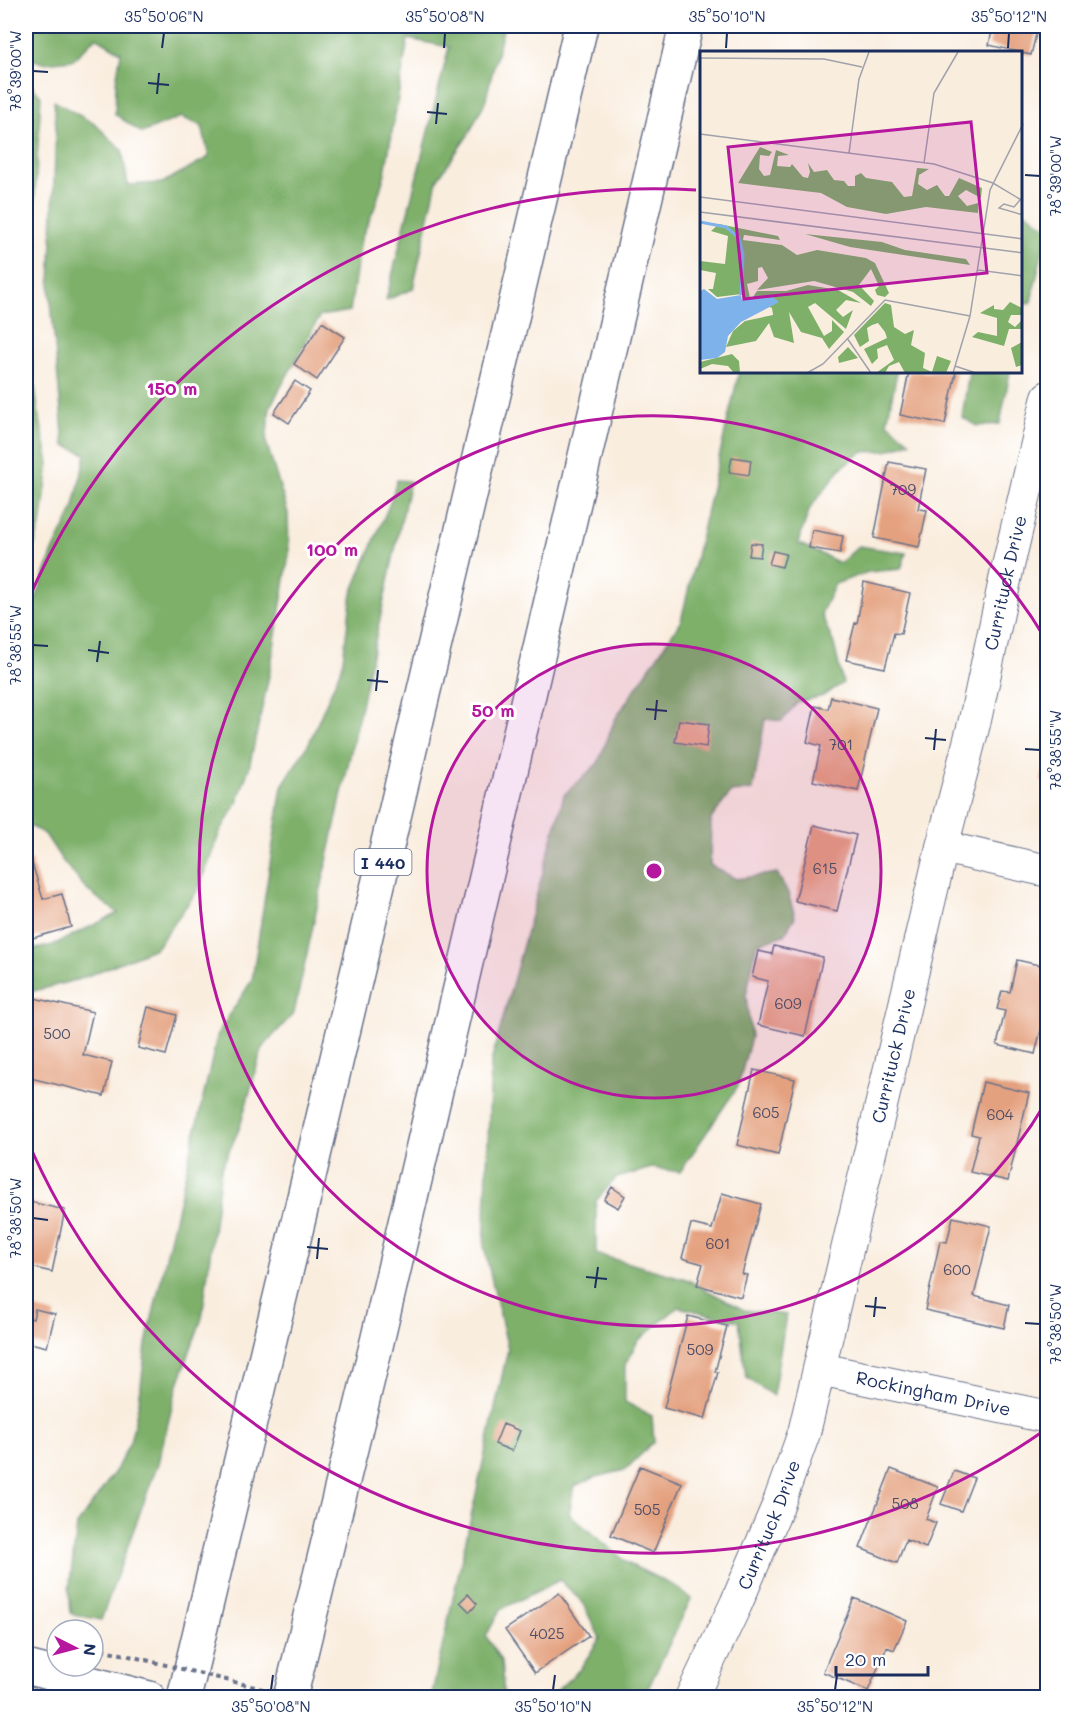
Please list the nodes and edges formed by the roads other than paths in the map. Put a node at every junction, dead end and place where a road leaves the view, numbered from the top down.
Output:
1 (580, 26) edge
2 (686, 26) edge
3 (1047, 397) edge
4 (942, 847) junction
5 (1047, 871) edge
6 (820, 1369) junction
7 (1047, 1417) edge
8 (26, 1667) edge
9 (149, 1698) edge
10 (184, 1698) edge
11 (290, 1698) edge
12 (691, 1698) edge

1 - 10 main road, I 440
2 - 11 main road
3 - 4 street, Currituck Drive
4 - 5 street
4 - 6 street, Currituck Drive
6 - 7 street, Rockingham Drive
6 - 12 street, Currituck Drive
8 - 9 main road

